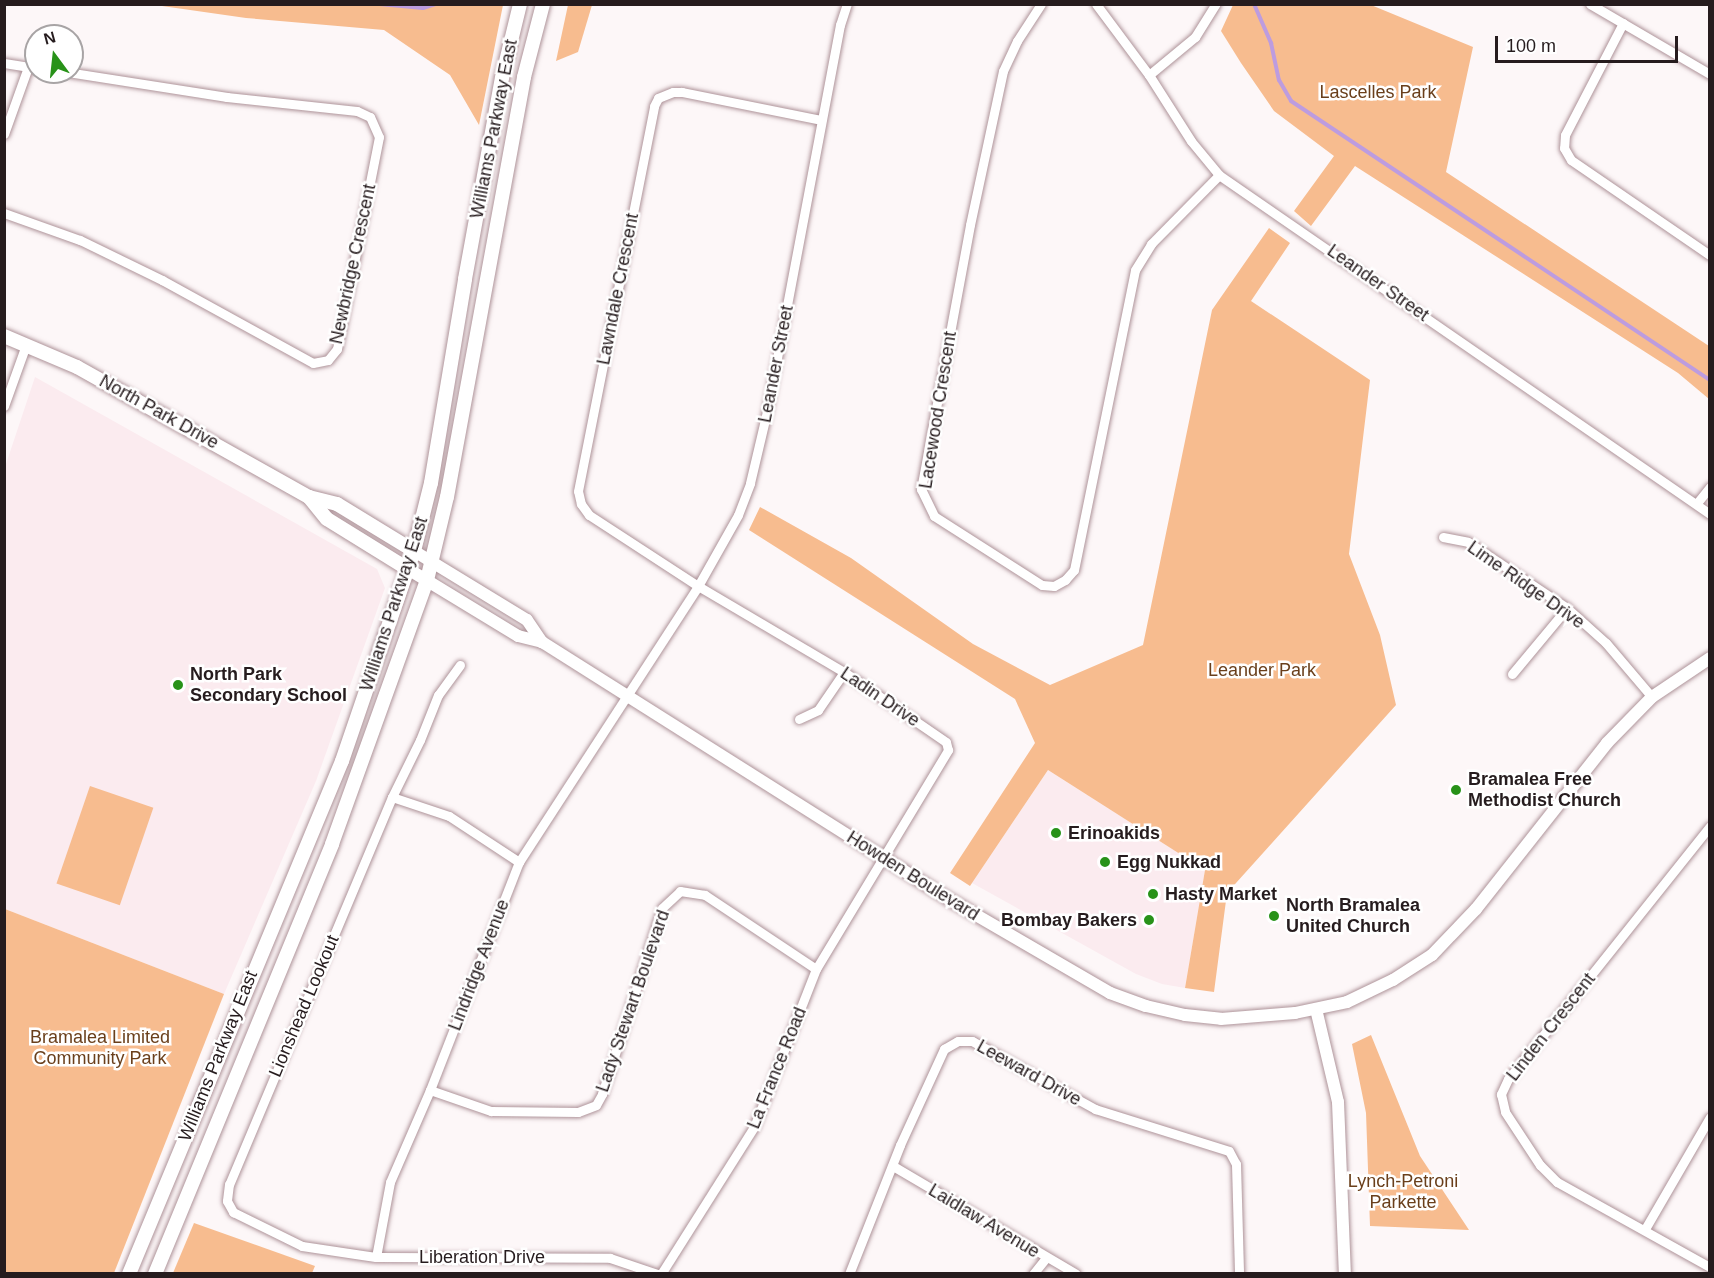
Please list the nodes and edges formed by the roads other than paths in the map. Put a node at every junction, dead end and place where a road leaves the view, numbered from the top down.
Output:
1 (520, 4) edge
2 (543, 4) edge
3 (847, 4) edge
4 (1041, 4) edge
5 (1096, 4) edge
6 (1216, 4) edge
7 (1590, 4) edge
8 (1623, 23) junction
9 (4, 63) edge
10 (24, 67) edge
11 (1710, 74) edge
12 (84, 75) edge
13 (1149, 75) junction
14 (25, 84) edge
15 (821, 120) junction
16 (4, 134) edge
17 (1219, 175) junction
18 (4, 213) edge
19 (1710, 255) edge
20 (4, 336) edge
21 (26, 345) junction
22 (4, 406) edge
23 (1710, 487) edge
24 (309, 497) junction
25 (1697, 503) junction
26 (1710, 514) edge
27 (1443, 537) dead end
28 (414, 551) junction
29 (432, 562) junction
30 (408, 569) junction
31 (427, 580) junction
32 (698, 586) junction
33 (1567, 608) junction
34 (542, 642) junction
35 (1710, 658) edge
36 (460, 665) dead end
37 (844, 672) junction
38 (1512, 674) dead end
39 (626, 694) junction
40 (1652, 698) junction
41 (799, 719) dead end
42 (392, 797) junction
43 (1710, 826) edge
44 (882, 857) junction
45 (519, 862) junction
46 (816, 969) junction
47 (1316, 1009) junction
48 (430, 1090) junction
49 (1710, 1117) edge
50 (892, 1167) junction
51 (1645, 1229) junction
52 (376, 1257) junction
53 (1046, 1258) junction
54 (1710, 1267) edge
55 (129, 1274) edge
56 (155, 1274) edge
57 (659, 1274) edge
58 (849, 1274) edge
59 (1033, 1274) edge
60 (1076, 1274) edge
61 (1239, 1274) edge
62 (1345, 1274) edge

1 - 28 main road, Williams Parkway East
2 - 29 main road, Williams Parkway East
3 - 15 street, Leander Street
4 - 17 street, Lacewood Crescent
5 - 13 street, Leander Street
6 - 13 street
7 - 8 street
8 - 11 street
8 - 19 street
9 - 10 street
12 - 18 street, Newbridge Crescent
13 - 17 street, Leander Street
14 - 16 street
15 - 32 street, Leander Street
15 - 32 street, Lawndale Crescent
17 - 25 street, Leander Street
20 - 21 main road, North Park Drive
21 - 22 street
21 - 24 main road, North Park Drive
23 - 25 street
24 - 28 main road, North Park Drive
24 - 30 main road, North Park Drive
25 - 26 street, Leander Street
27 - 33 street, Lime Ridge Drive
28 - 29 street, Howden Boulevard
28 - 30 main road, Williams Parkway East
29 - 31 main road, Williams Parkway East
29 - 34 street, Howden Boulevard
30 - 31 street, Howden Boulevard
30 - 55 main road, Williams Parkway East
31 - 34 street, Howden Boulevard
31 - 56 main road, Williams Parkway East
32 - 37 street, Ladin Drive
32 - 39 street, Leander Street
33 - 38 street
33 - 40 street, Lime Ridge Drive
34 - 39 street, Howden Boulevard
35 - 40 street, Howden Boulevard
36 - 42 street, Lionshead Lookout
37 - 41 street
37 - 44 street, Ladin Drive
39 - 44 street, Howden Boulevard
39 - 45 street, Lindridge Avenue
40 - 47 street, Howden Boulevard
42 - 45 street
42 - 52 street, Lionshead Lookout
43 - 51 street, Linden Crescent
44 - 46 street, La France Road
44 - 47 street, Howden Boulevard
45 - 48 street, Lindridge Avenue
46 - 48 street, Lady Stewart Boulevard
46 - 57 street, La France Road
47 - 62 street
48 - 52 street, Lindridge Avenue
49 - 51 street
50 - 53 street, Laidlaw Avenue
50 - 58 street, Leeward Drive
50 - 61 street, Leeward Drive
51 - 54 street, Linden Crescent
52 - 57 street, Liberation Drive
53 - 59 street
53 - 60 street, Laidlaw Avenue

